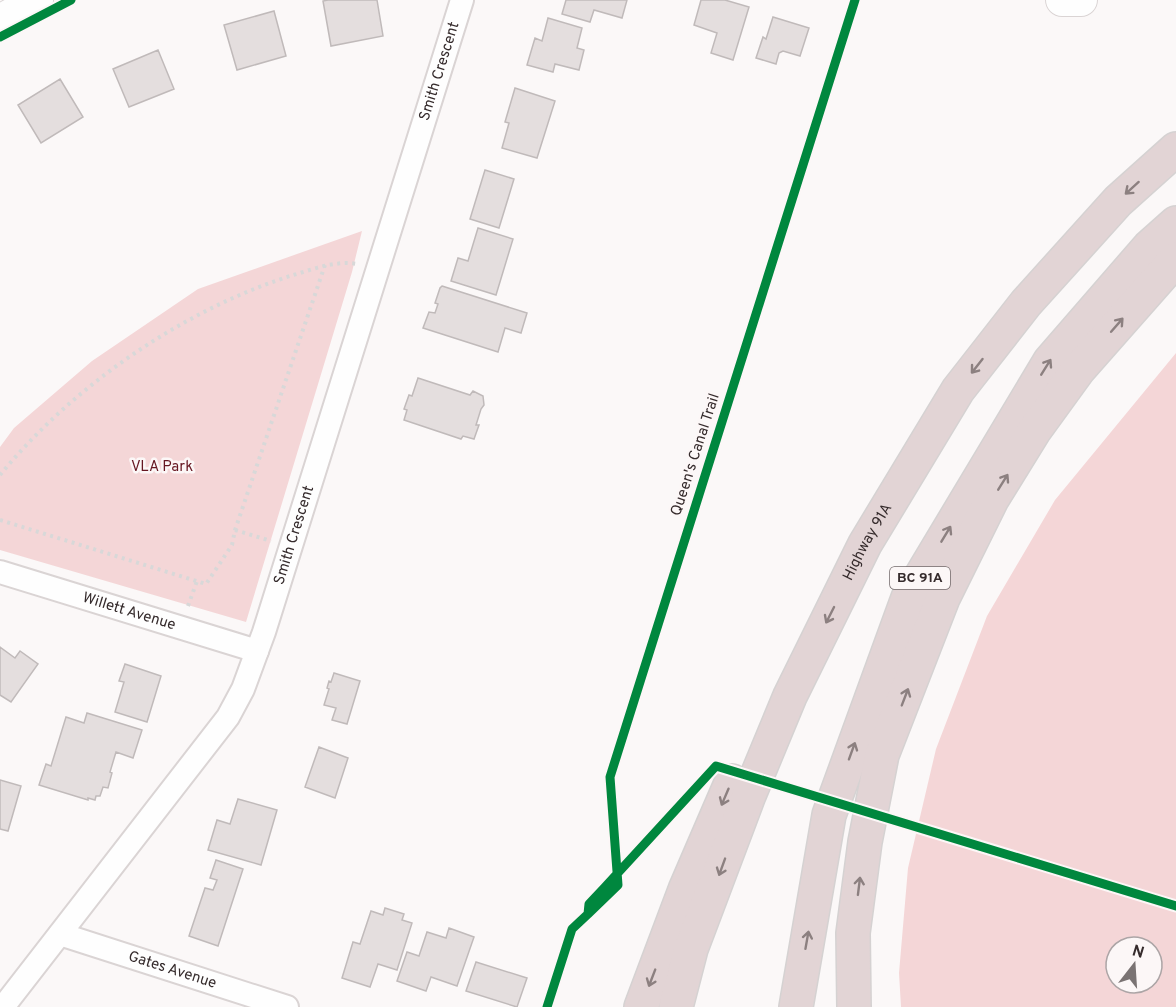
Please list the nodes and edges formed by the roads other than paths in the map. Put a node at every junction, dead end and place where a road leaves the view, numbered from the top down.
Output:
1 (37, 0) edge
2 (462, 0) edge
3 (1062, 0) edge
4 (1081, 0) edge
5 (0, 21) edge
6 (1176, 149) edge
7 (1176, 223) edge
8 (1176, 258) edge
9 (0, 572) edge
10 (257, 651) junction
11 (790, 696) junction
12 (60, 934) junction
13 (3, 1007) edge
14 (287, 1007) edge
15 (641, 1007) edge
16 (676, 1007) edge
17 (796, 1007) edge
18 (854, 1007) edge

1 - 5 main road
2 - 10 street, Smith Crescent
3 - 4 main road
6 -> 11 highway, Highway 91A
17 -> 7 highway, BC 91A
18 -> 8 highway
9 - 10 street, Willett Avenue
10 - 12 street, Smith Crescent
11 -> 15 highway
11 -> 16 highway, Highway 91A
12 - 13 street, Smith Crescent
12 - 14 street, Gates Avenue

